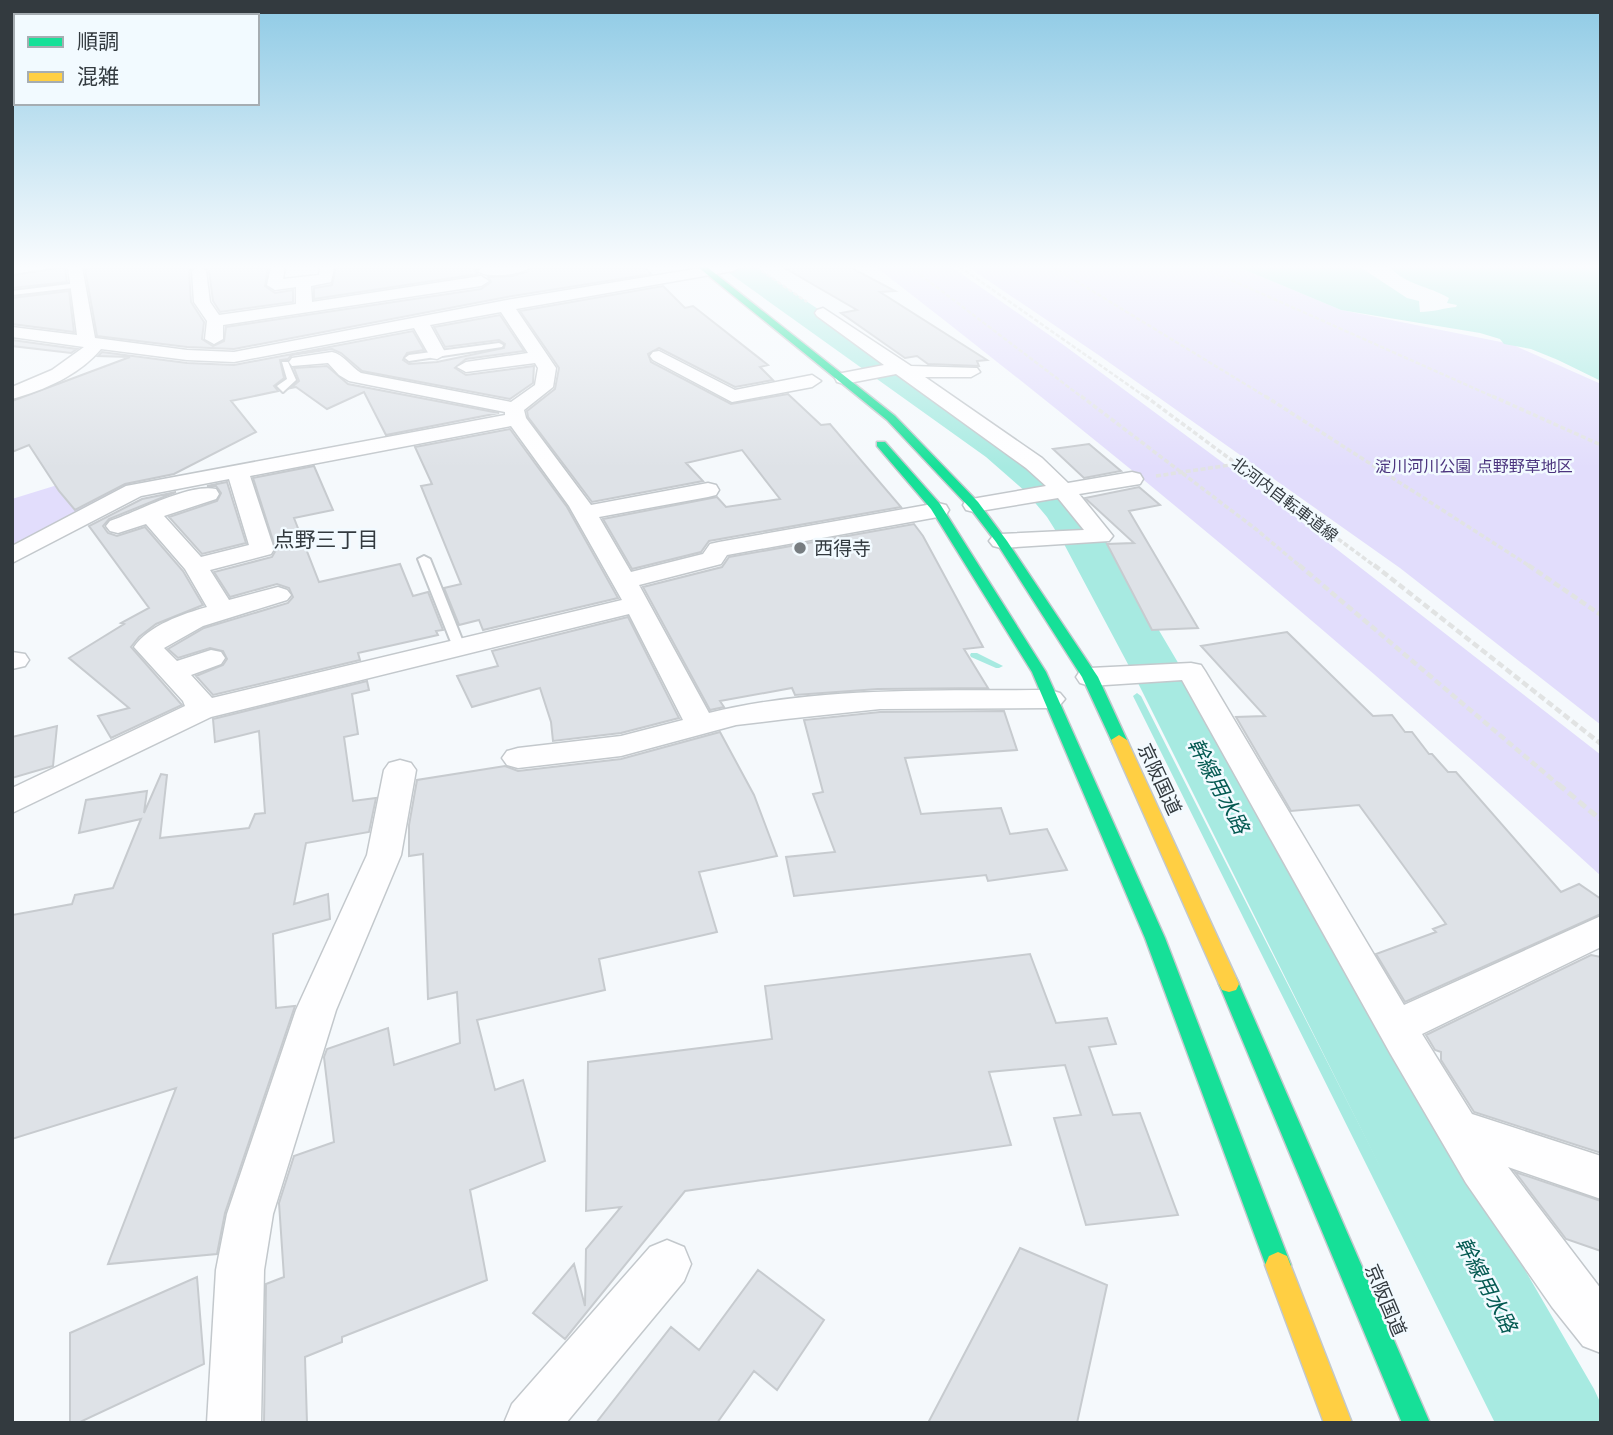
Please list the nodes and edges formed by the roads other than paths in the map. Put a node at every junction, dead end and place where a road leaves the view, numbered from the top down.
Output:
1 (26, 334) edge
2 (90, 334) edge
3 (216, 334) edge
4 (361, 334) edge
5 (426, 334) edge
6 (525, 334) edge
7 (788, 334) edge
8 (854, 334) edge
9 (92, 343) junction
10 (499, 345) dead end
11 (437, 354) junction
12 (659, 356) dead end
13 (217, 357) junction
14 (542, 357) junction
15 (409, 358) dead end
16 (285, 364) junction
17 (488, 364) junction
18 (790, 364) dead end
19 (466, 366) dead end
20 (72, 368) junction
21 (905, 369) junction
22 (24, 370) dead end
23 (971, 372) dead end
24 (844, 378) junction
25 (817, 385) joint
26 (283, 390) dead end
27 (12, 393) edge
28 (479, 401) junction
29 (515, 413) junction
30 (870, 431) dead end
31 (240, 479) junction
32 (1132, 479) road end
33 (708, 490) dead end
34 (1065, 491) junction
35 (974, 505) junction
36 (939, 510) junction
37 (584, 513) junction
38 (152, 516) junction
39 (118, 526) dead end
40 (1002, 541) junction
41 (12, 556) edge
42 (424, 559) dead end
43 (195, 566) junction
44 (630, 593) junction
45 (278, 595) dead end
46 (223, 611) junction
47 (459, 647) junction
48 (211, 658) dead end
49 (173, 672) junction
50 (1090, 677) junction
51 (1050, 699) junction
52 (201, 710) junction
53 (700, 724) junction
54 (518, 758) dead end
55 (400, 770) dead end
56 (12, 802) edge
57 (1601, 930) edge
58 (1397, 1027) junction
59 (1457, 1129) junction
60 (1601, 1178) edge
61 (667, 1264) dead end
62 (1601, 1328) edge
63 (234, 1423) edge
64 (531, 1423) edge
65 (1338, 1423) edge
66 (1416, 1423) edge

1 - 9 street
2 - 9 street
3 - 13 street
4 - 13 street
5 - 11 street
6 - 14 street
7 - 24 highway, 京阪国道
8 - 21 street
9 - 13 street
9 - 20 street
10 - 11 lane
11 - 15 lane
12 - 25 street
13 - 16 street
14 - 17 street
14 - 29 street
16 - 26 lane
16 - 28 street
17 - 19 street
17 - 28 street
18 - 25 highway
20 - 22 street
20 - 27 street
21 - 23 street
21 - 24 street
21 - 34 street
24 - 35 highway, 京阪国道
28 - 29 street
29 - 31 street
29 - 37 street
30 - 36 highway
31 - 38 street
31 - 41 street
31 - 43 street
32 - 34 street
33 - 37 street
34 - 35 street
34 - 40 street
35 - 40 highway, 京阪国道
36 - 44 street
36 - 51 highway
37 - 44 street
38 - 39 street
38 - 43 street
40 - 50 highway, 京阪国道
42 - 47 lane
43 - 46 street
44 - 47 street
44 - 53 street
45 - 46 street
46 - 49 street
47 - 52 street
48 - 49 street
49 - 52 street
50 - 58 street
50 - 66 highway, 京阪国道
51 - 53 street
51 - 65 highway
52 - 56 street
53 - 54 street
55 - 63 street
57 - 58 street
58 - 59 street
59 - 60 street
59 - 62 street
61 - 64 street

